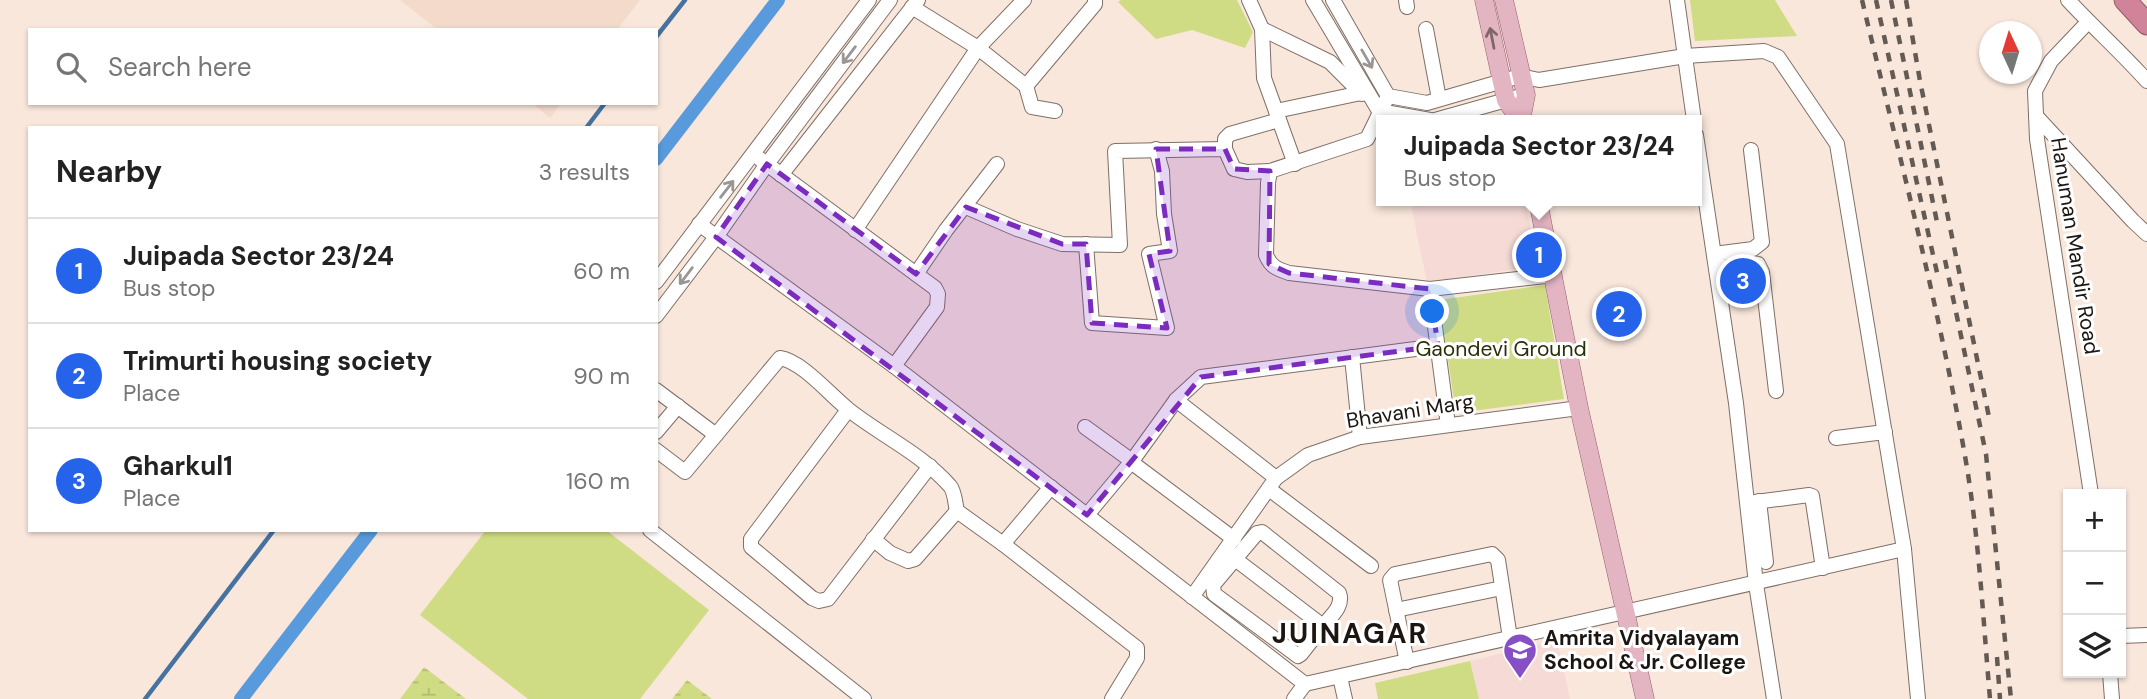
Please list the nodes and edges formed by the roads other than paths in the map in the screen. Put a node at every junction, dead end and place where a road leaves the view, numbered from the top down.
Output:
1 (869, 0) edge
2 (890, 0) edge
3 (1024, 0) edge
4 (1095, 0) edge
5 (1248, 0) edge
6 (1313, 0) edge
7 (1333, 0) edge
8 (1484, 0) edge
9 (1504, 0) edge
10 (1677, 0) edge
11 (2068, 0) edge
12 (2125, 0) edge
13 (915, 4) edge
14 (2088, 22) junction
15 (2147, 24) edge
16 (1262, 29) junction
17 (1426, 29) dead end
18 (978, 48) junction
19 (1685, 56) junction
20 (1520, 76) junction
21 (1539, 80) junction
22 (1501, 82) junction
23 (2147, 82) edge
24 (1026, 86) junction
25 (1361, 93) junction
26 (1526, 95) junction
27 (1388, 96) junction
28 (1439, 99) junction
29 (1506, 100) junction
30 (1055, 111) dead end
31 (1379, 111) junction
32 (1377, 115) edge
33 (1403, 115) edge
34 (1450, 115) edge
35 (1517, 115) edge
36 (1522, 115) edge
37 (1693, 115) edge
38 (1278, 116) junction
39 (2036, 116) junction
40 (1376, 118) edge
41 (1156, 149) junction
42 (1224, 149) junction
43 (1751, 150) dead end
44 (754, 154) junction
45 (767, 164) junction
46 (997, 164) dead end
47 (1294, 164) junction
48 (1270, 171) junction
49 (781, 175) junction
50 (1702, 175) edge
51 (1539, 206) edge
52 (965, 207) junction
53 (699, 225) junction
54 (855, 230) junction
55 (2147, 234) edge
56 (716, 237) junction
57 (1086, 244) junction
58 (1715, 261) junction
59 (916, 274) junction
60 (1554, 275) junction
61 (658, 279) edge
62 (1430, 289) junction
63 (658, 313) edge
64 (1437, 346) junction
65 (1352, 357) junction
66 (894, 366) junction
67 (658, 391) edge
68 (1776, 391) dead end
69 (1176, 400) junction
70 (678, 406) junction
71 (1579, 408) junction
72 (848, 410) junction
73 (1448, 425) junction
74 (1085, 427) dead end
75 (658, 430) edge
76 (1883, 432) junction
77 (716, 435) junction
78 (1360, 437) junction
79 (1836, 438) dead end
80 (658, 452) edge
81 (1132, 461) junction
82 (930, 466) junction
83 (1273, 484) junction
84 (1051, 487) junction
85 (2090, 489) edge
86 (1753, 502) junction
87 (957, 511) junction
88 (1087, 515) junction
89 (653, 532) edge
90 (873, 539) junction
91 (1003, 544) junction
92 (1231, 549) junction
93 (1904, 549) junction
94 (1766, 562) dead end
95 (1371, 566) dead end
96 (1822, 568) junction
97 (1756, 584) junction
98 (1502, 589) junction
99 (1192, 597) junction
100 (1396, 610) junction
101 (1626, 612) junction
102 (1323, 626) junction
103 (2147, 635) edge
104 (2126, 636) edge
105 (1510, 638) junction
106 (1407, 662) junction
107 (1340, 677) junction
108 (2110, 678) edge
109 (1306, 684) junction
110 (864, 699) edge
111 (1112, 699) edge
112 (1294, 699) edge
113 (1345, 699) edge
114 (1645, 699) edge
115 (1774, 699) edge
116 (1917, 699) edge
117 (2112, 699) edge

1 - 44 street
2 -> 45 street
3 - 18 street
4 - 24 street
5 - 16 street
6 - 31 street
7 -> 27 street
22 -> 8 main road
9 - 20 main road
10 - 19 street
11 - 14 street
12 - 15 highway
13 - 18 street
13 - 49 street
14 - 23 street
14 - 39 street, Hanuman Mandir Road
16 - 25 street
16 - 38 street
17 - 28 street
18 - 24 street
18 - 54 street
19 - 21 street
19 - 37 street
19 - 76 street
20 - 21 street
20 - 22 street
20 - 26 main road
21 - 26 street
22 - 28 street
22 - 29 main road
24 - 30 street
25 - 31 street
25 - 38 street
26 - 29 street
26 - 36 main road
27 - 28 street
27 - 31 street
29 - 34 street
29 - 35 main road
31 - 32 street
31 - 33 street
38 - 42 street
38 - 47 street
39 - 55 street
39 - 85 street, Hanuman Mandir Road
40 - 47 street
41 - 42 street
41 - 57 street
41 - 57 street
42 - 48 street
43 - 58 street
44 - 45 street
53 -> 44 street
45 - 49 street
45 - 56 street
46 - 52 street
47 - 48 street
48 - 62 street
49 - 54 street
50 - 58 street
51 - 60 main road
52 - 57 street
52 - 59 street
53 - 56 street
53 - 61 street
54 - 59 street
56 -> 63 street
56 - 66 street
58 - 68 street
58 - 86 street
59 - 66 street
60 - 62 street
60 - 71 main road
62 - 64 street
64 - 65 street
64 - 73 street
65 - 69 street
65 - 78 street
66 - 84 street
67 - 70 street
69 - 81 street
69 - 83 street
70 - 75 street
70 - 77 street
71 - 73 street, Bhavani Marg
71 - 101 main road
72 - 77 street
72 - 82 street
72 - 90 street
73 - 78 street, Bhavani Marg
74 - 81 street
76 - 79 street
76 - 93 street
77 - 80 street
78 - 83 street, Bhavani Marg
81 - 88 street
81 - 92 street
82 - 87 street
82 - 90 street
83 - 92 street, Bhavani Marg
83 - 95 street
84 - 88 street
84 - 91 street
86 - 94 street
86 - 96 street
86 - 97 street
87 - 90 street
87 - 91 street
88 - 99 street
89 - 110 street
91 - 111 street
92 - 99 street, Bhavani Marg
92 - 102 street
92 - 102 street
92 - 102 street
93 - 96 street
93 - 116 street
96 - 97 street
97 - 101 street
97 - 115 street
98 - 100 street
98 - 100 street
98 - 105 street
99 - 109 street
100 - 106 street
101 - 105 street
101 - 114 main road
103 - 104 street
105 - 106 street
106 - 107 street
107 - 109 street
107 - 113 street
108 - 117 street
109 - 112 street

